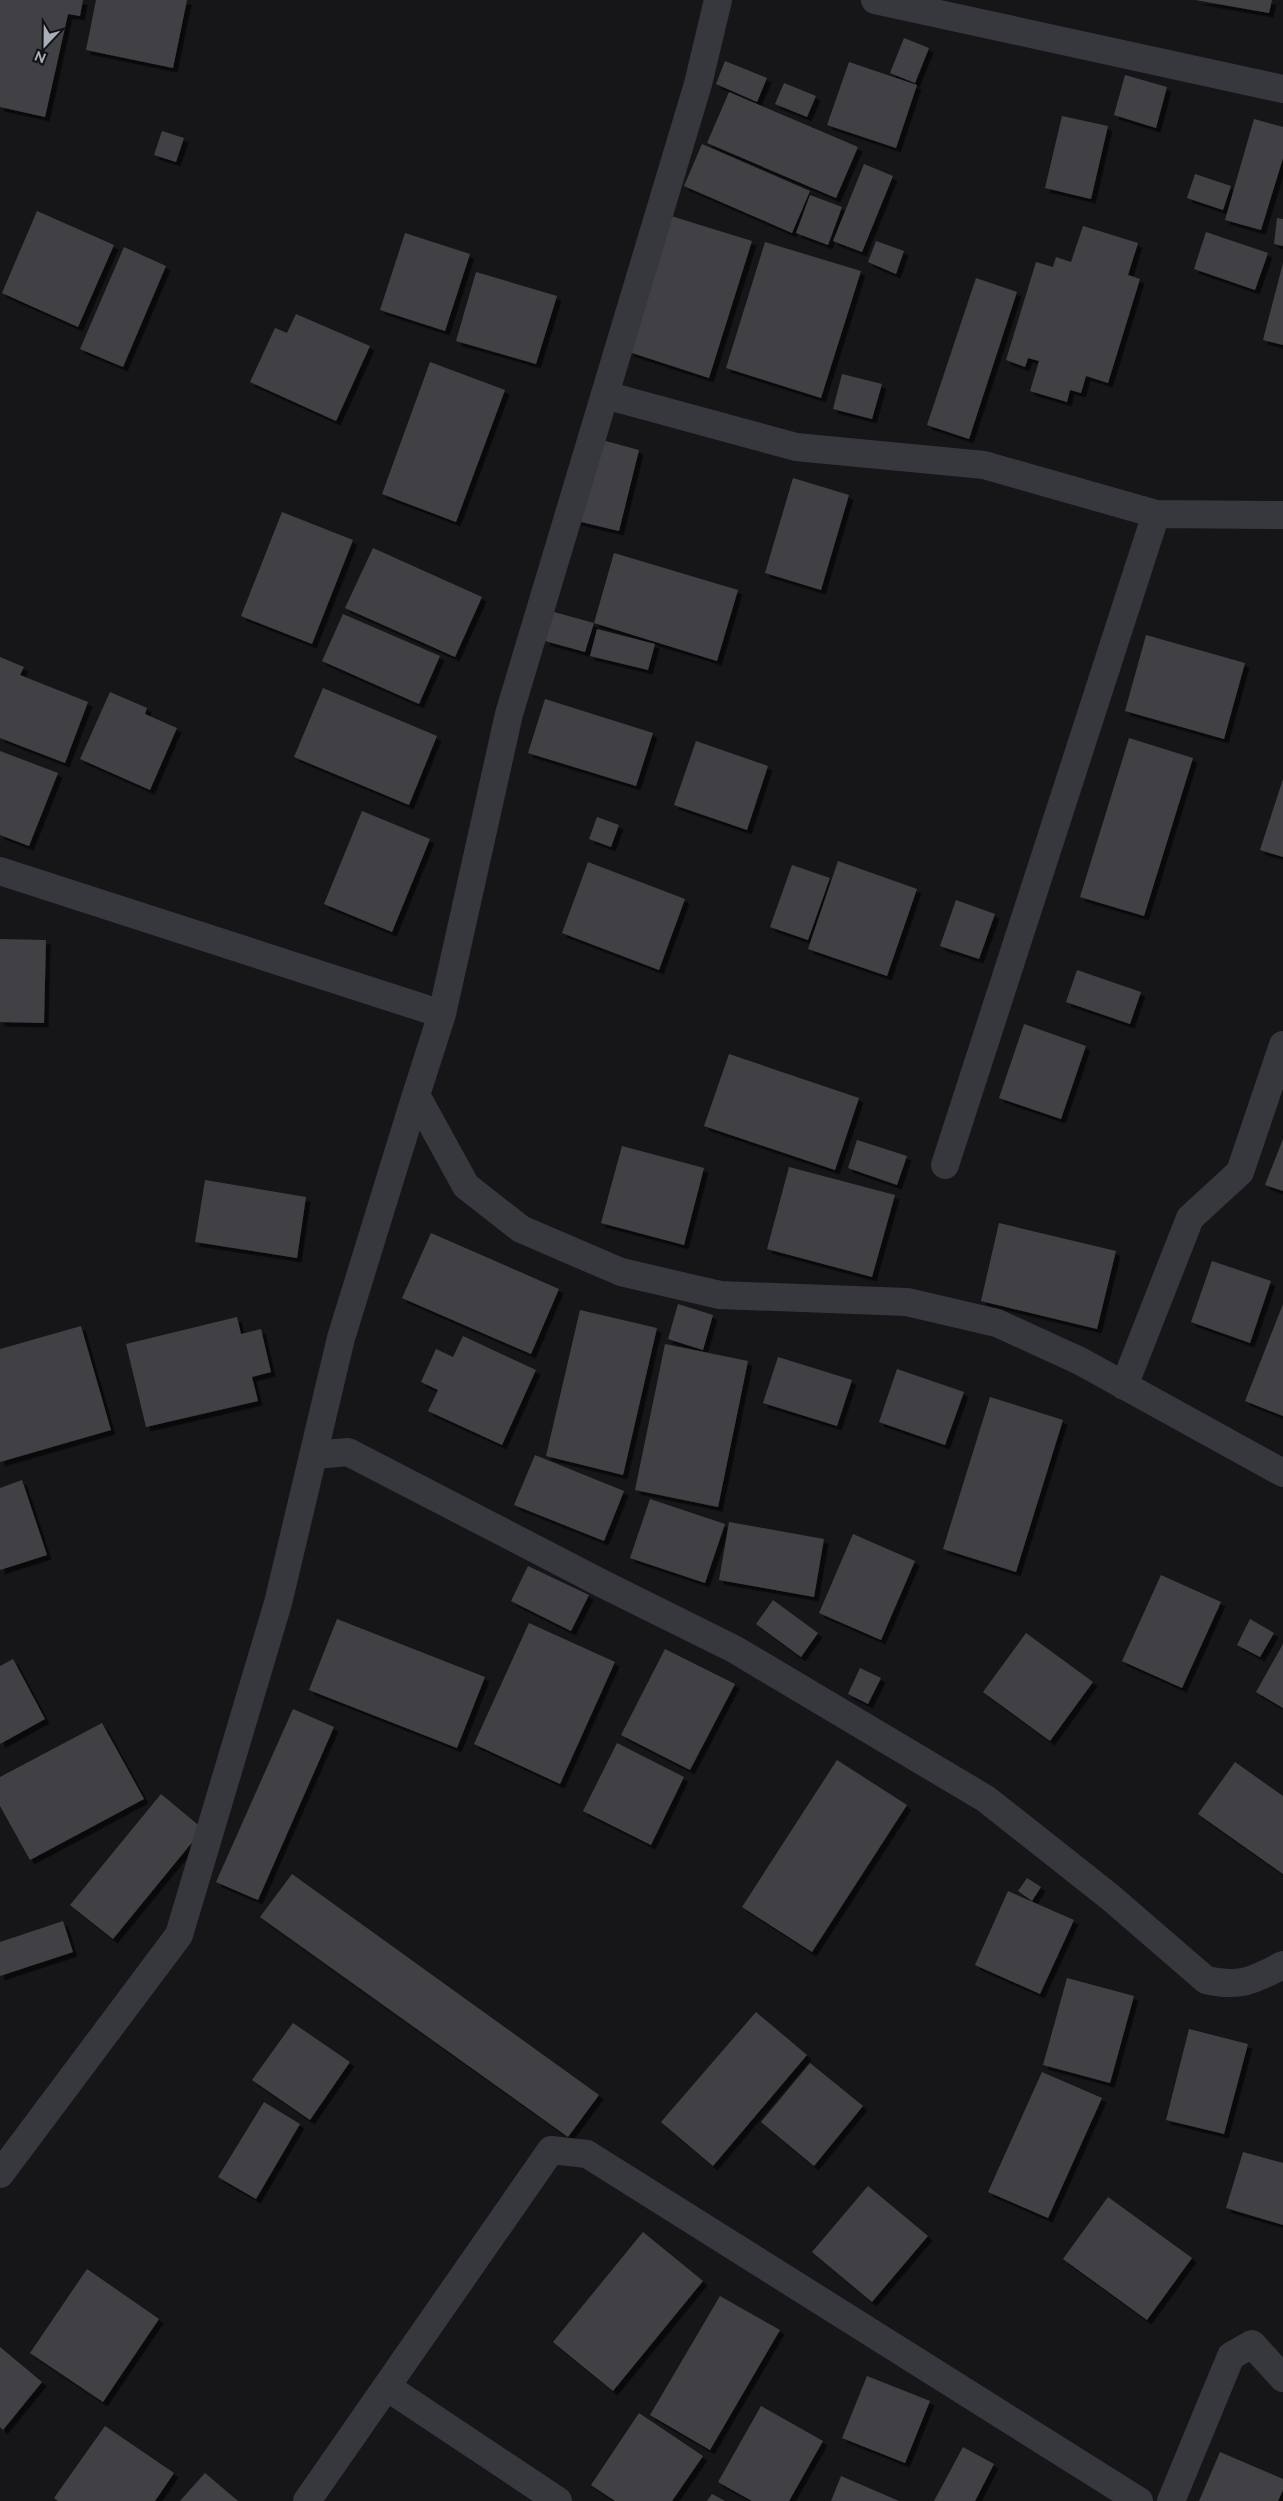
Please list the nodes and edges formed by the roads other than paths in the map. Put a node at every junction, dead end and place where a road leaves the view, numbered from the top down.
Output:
1 (718, 0) edge
2 (875, 0) edge
3 (1283, 88) edge
4 (604, 395) junction
5 (1156, 514) junction
6 (1283, 515) edge
7 (0, 871) edge
8 (442, 1014) junction
9 (1283, 1045) edge
10 (416, 1095) junction
11 (945, 1165) dead end
12 (1124, 1386) junction
13 (315, 1455) junction
14 (1283, 1473) edge
15 (1283, 1965) edge
16 (0, 2174) edge
17 (1283, 2378) edge
18 (387, 2387) junction
19 (307, 2501) edge
20 (558, 2501) edge
21 (1139, 2501) edge
22 (1171, 2501) edge

1 - 4 street
2 - 3 street
4 - 5 street
4 - 8 street
5 - 6 street
5 - 11 street
7 - 8 street
8 - 10 street
9 - 12 street
10 - 12 street
10 - 13 street
12 - 14 street
13 - 15 street
13 - 16 street
17 - 22 street
18 - 19 street
18 - 20 street
18 - 21 street

